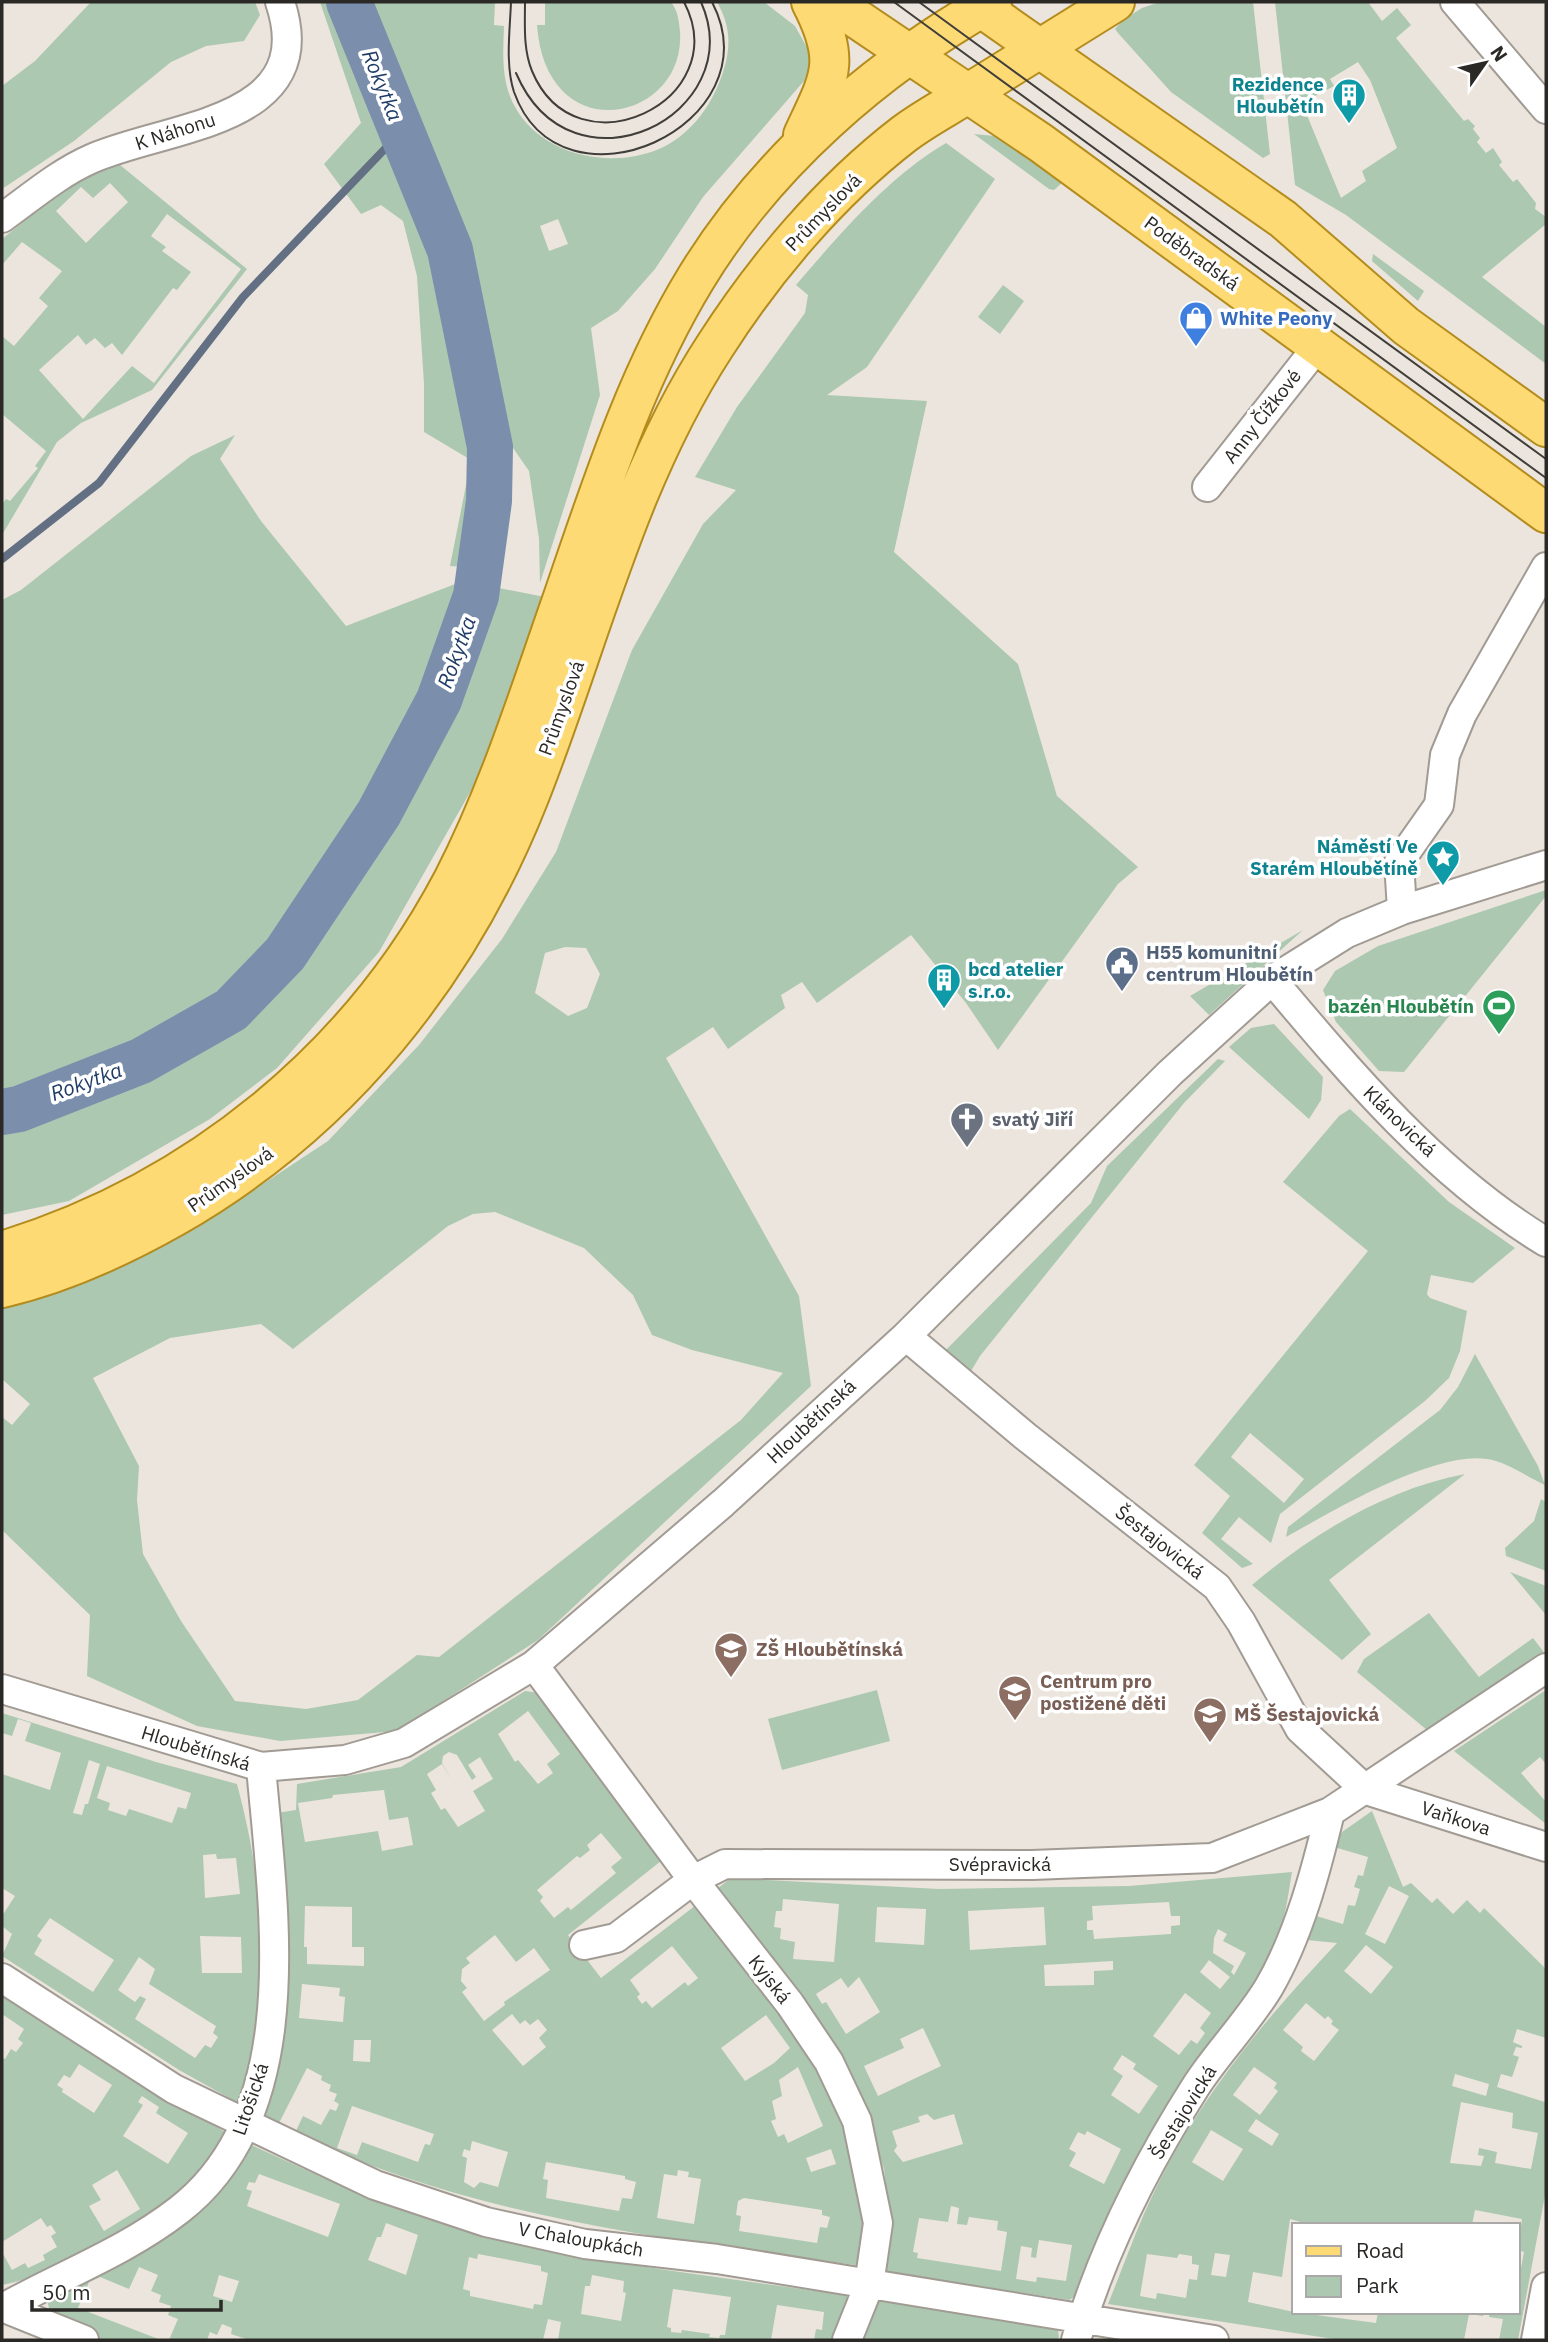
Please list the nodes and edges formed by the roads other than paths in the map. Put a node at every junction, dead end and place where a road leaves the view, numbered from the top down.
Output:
1 (280, 2) edge
2 (811, 2) edge
3 (832, 2) edge
4 (1115, 2) edge
5 (1455, 2) edge
6 (982, 4) edge
7 (1042, 47) junction
8 (908, 56) junction
9 (966, 95) junction
10 (1546, 109) edge
11 (795, 153) junction
12 (2, 218) edge
13 (1318, 346) junction
14 (1546, 427) edge
15 (1207, 487) dead end
16 (1546, 513) edge
17 (1546, 567) edge
18 (1546, 864) edge
19 (1402, 910) junction
20 (1272, 980) junction
21 (1546, 1242) edge
22 (2, 1251) edge
23 (2, 1288) edge
24 (906, 1336) junction
25 (534, 1665) junction
26 (1546, 1668) edge
27 (2, 1689) edge
28 (261, 1767) junction
29 (1366, 1790) junction
30 (1330, 1812) junction
31 (1546, 1847) edge
32 (693, 1880) junction
33 (584, 1945) dead end
34 (2, 1978) edge
35 (246, 2125) junction
36 (869, 2285) junction
37 (1546, 2287) edge
38 (3, 2307) edge
39 (1079, 2330) edge
40 (84, 2340) edge
41 (847, 2340) edge
42 (1214, 2340) edge
43 (1536, 2340) edge

1 - 12 street, K Náhonu
2 - 11 main road
3 - 8 main road, Poděbradská
4 - 7 main road, Průmyslová
5 - 10 street
6 - 7 main road
6 - 8 main road, Průmyslová
7 - 9 main road, Průmyslová
7 - 14 main road
8 - 9 main road, Poděbradská
8 - 11 main road, Průmyslová
9 - 13 main road, Poděbradská
9 - 23 main road, Průmyslová
11 - 22 main road, Průmyslová
13 - 15 street, Anny Čížkové
13 - 16 main road, Poděbradská
17 - 19 street
18 - 19 street, Hloubětínská
19 - 20 street, Hloubětínská
20 - 21 street, Klánovická
20 - 24 street, Hloubětínská
24 - 25 street, Hloubětínská
24 - 29 street, Šestajovická
25 - 28 street, Hloubětínská
25 - 32 street, Kyjská
26 - 29 street, Svépravická
27 - 28 street, Hloubětínská
28 - 35 street, Litošická
29 - 30 street, Svépravická
29 - 31 street, Vaňkova
30 - 32 street, Svépravická
30 - 39 street, Šestajovická
32 - 33 street, Svépravická
32 - 36 street, Kyjská
34 - 35 street, V Chaloupkách
35 - 36 street, V Chaloupkách
35 - 38 street, Litošická
36 - 39 street, V Chaloupkách
36 - 41 street, Kyjská
37 - 43 street
38 - 40 street
39 - 42 street, V Chaloupkách

